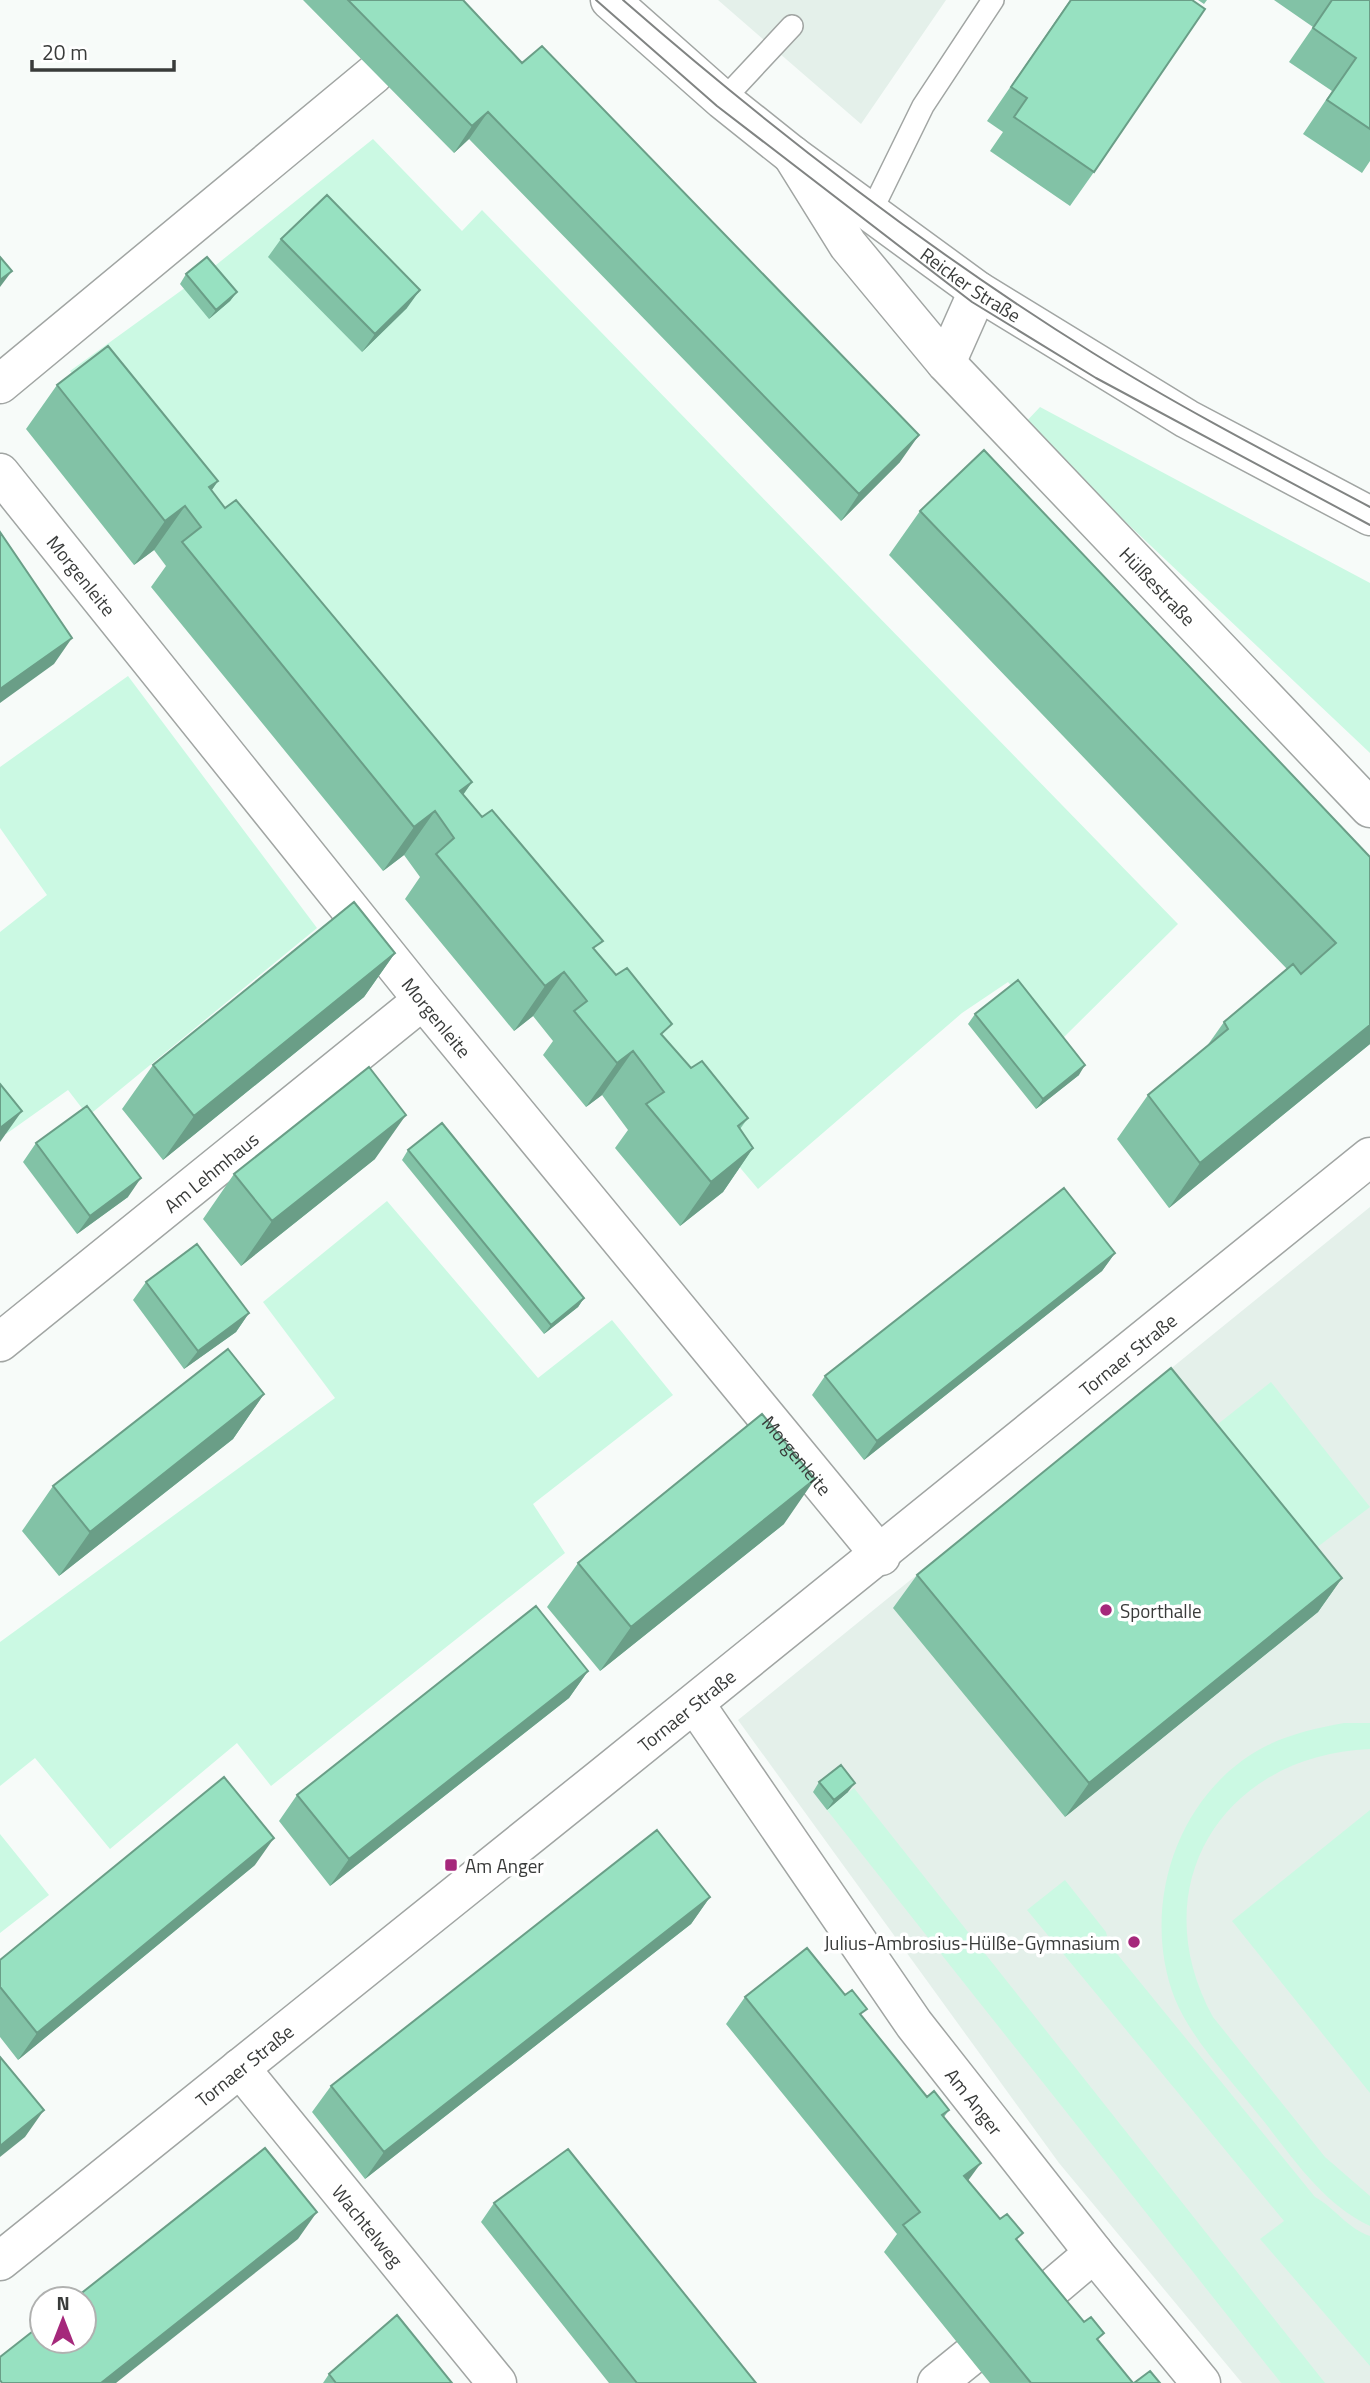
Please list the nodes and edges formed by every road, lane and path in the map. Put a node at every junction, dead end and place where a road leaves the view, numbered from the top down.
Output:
1 (610, 0) edge
2 (993, 0) edge
3 (792, 26) dead end
4 (374, 74) dead end
5 (723, 100) junction
6 (792, 155) junction
7 (870, 214) junction
8 (978, 291) junction
9 (946, 363) junction
10 (0, 384) edge
11 (6, 491) edge
12 (1370, 516) edge
13 (1370, 808) edge
14 (424, 1000) junction
15 (1370, 1157) edge
16 (0, 1342) edge
17 (881, 1556) junction
18 (695, 1704) junction
19 (240, 2067) junction
20 (1094, 2253) junction
21 (0, 2260) edge
22 (1030, 2306) edge
23 (970, 2357) dead end
24 (497, 2383) edge
25 (937, 2383) edge
26 (1201, 2383) edge

1 - 5 street, Reicker Straße
2 - 7 lane
3 - 5 lane
4 - 10 street
5 - 6 street, Reicker Straße
6 - 7 street, Reicker Straße
6 - 9 street, Hülßestraße
7 - 8 street, Reicker Straße
8 - 9 street
8 - 12 street, Reicker Straße
9 - 13 street, Hülßestraße
11 - 14 street, Morgenleite
14 - 16 street, Am Lehmhaus
14 - 17 street, Morgenleite
15 - 17 street, Tornaer Straße
17 - 18 street, Tornaer Straße
18 - 19 street, Tornaer Straße
18 - 20 street, Am Anger
19 - 21 street, Tornaer Straße
19 - 24 street, Wachtelweg
20 - 22 street
20 - 26 street, Am Anger
23 - 25 street

